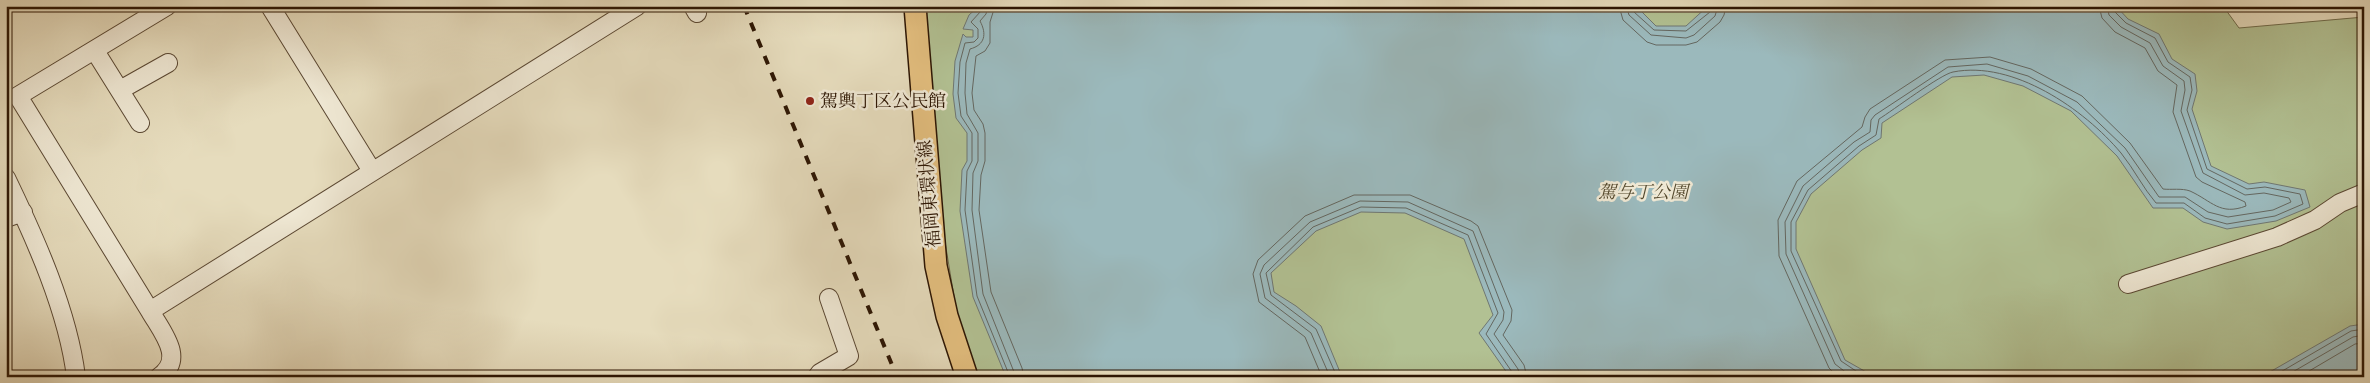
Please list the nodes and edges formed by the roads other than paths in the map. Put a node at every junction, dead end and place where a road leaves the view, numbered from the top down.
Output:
1 (167, 6) edge
2 (270, 6) edge
3 (637, 6) edge
4 (915, 6) edge
5 (95, 51) junction
6 (168, 63) dead end
7 (120, 90) junction
8 (140, 123) dead end
9 (372, 171) junction
10 (6, 178) edge
11 (2364, 193) edge
12 (14, 215) edge
13 (2128, 284) dead end
14 (829, 298) dead end
15 (150, 311) junction
16 (76, 377) edge
17 (159, 377) edge
18 (817, 377) edge
19 (967, 377) edge

1 - 5 street
2 - 9 street
3 - 9 street
4 - 19 main road, 福岡東環状線
5 - 7 street
5 - 15 street
6 - 7 street
7 - 8 street
9 - 15 street
10 - 12 street
11 - 13 street
12 - 16 street
14 - 18 street
15 - 17 street

